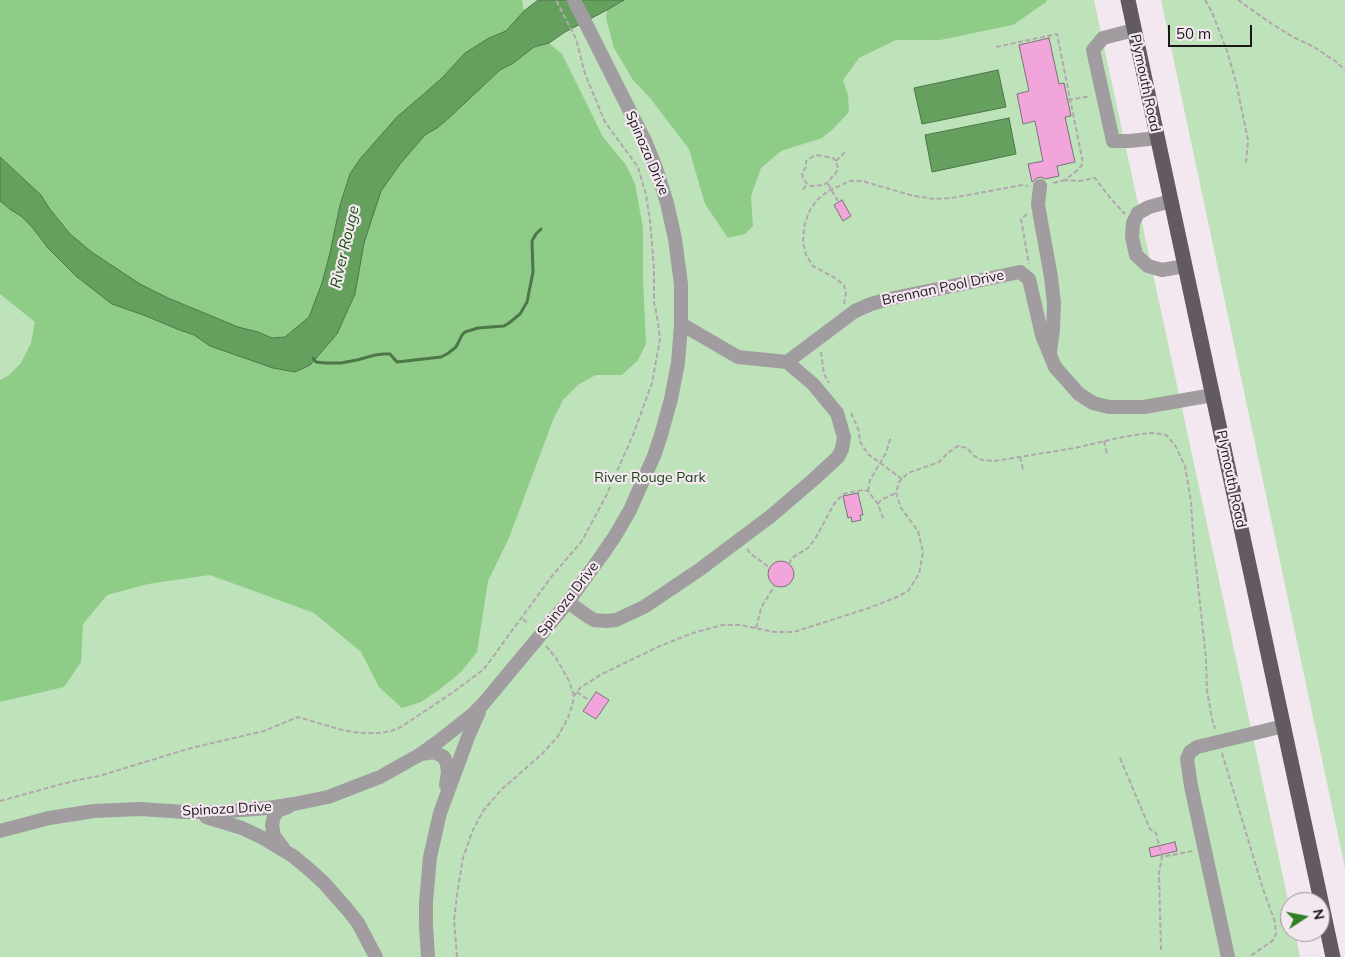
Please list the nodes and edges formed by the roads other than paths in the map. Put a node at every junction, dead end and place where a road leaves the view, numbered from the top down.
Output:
1 (574, 0) edge
2 (1128, 0) edge
3 (1134, 30) junction
4 (1158, 138) junction
5 (1040, 186) road end
6 (1171, 201) junction
7 (1185, 266) junction
8 (681, 324) junction
9 (1050, 354) junction
10 (787, 362) junction
11 (1213, 395) junction
12 (568, 602) junction
13 (483, 704) junction
14 (1284, 726) junction
15 (421, 754) junction
16 (294, 804) junction
17 (186, 812) junction
18 (440, 813) junction
19 (0, 830) edge
20 (286, 852) junction
21 (376, 957) edge
22 (428, 957) edge
23 (1228, 957) edge
24 (1333, 957) edge

1 - 8 street, Spinoza Drive
2 - 3 main road, Plymouth Road
3 - 4 main road, Plymouth Road
3 - 4 street
4 - 6 main road, Plymouth Road
5 - 9 street
6 - 7 main road, Plymouth Road
6 - 7 street
7 - 11 main road, Plymouth Road
8 - 10 street
8 - 12 street, Spinoza Drive
9 - 10 street, Brennan Pool Drive
9 - 11 street, Brennan Pool Drive
10 - 12 street
11 - 14 main road, Plymouth Road
12 - 13 street, Spinoza Drive
13 - 15 street, Spinoza Drive
13 - 18 street
14 - 23 street
14 - 24 main road, Plymouth Road
15 - 16 street, Spinoza Drive
15 - 18 street
16 - 17 street, Spinoza Drive
16 - 20 street
17 - 19 street, Spinoza Drive
17 - 20 street
18 - 22 street
20 - 21 street

